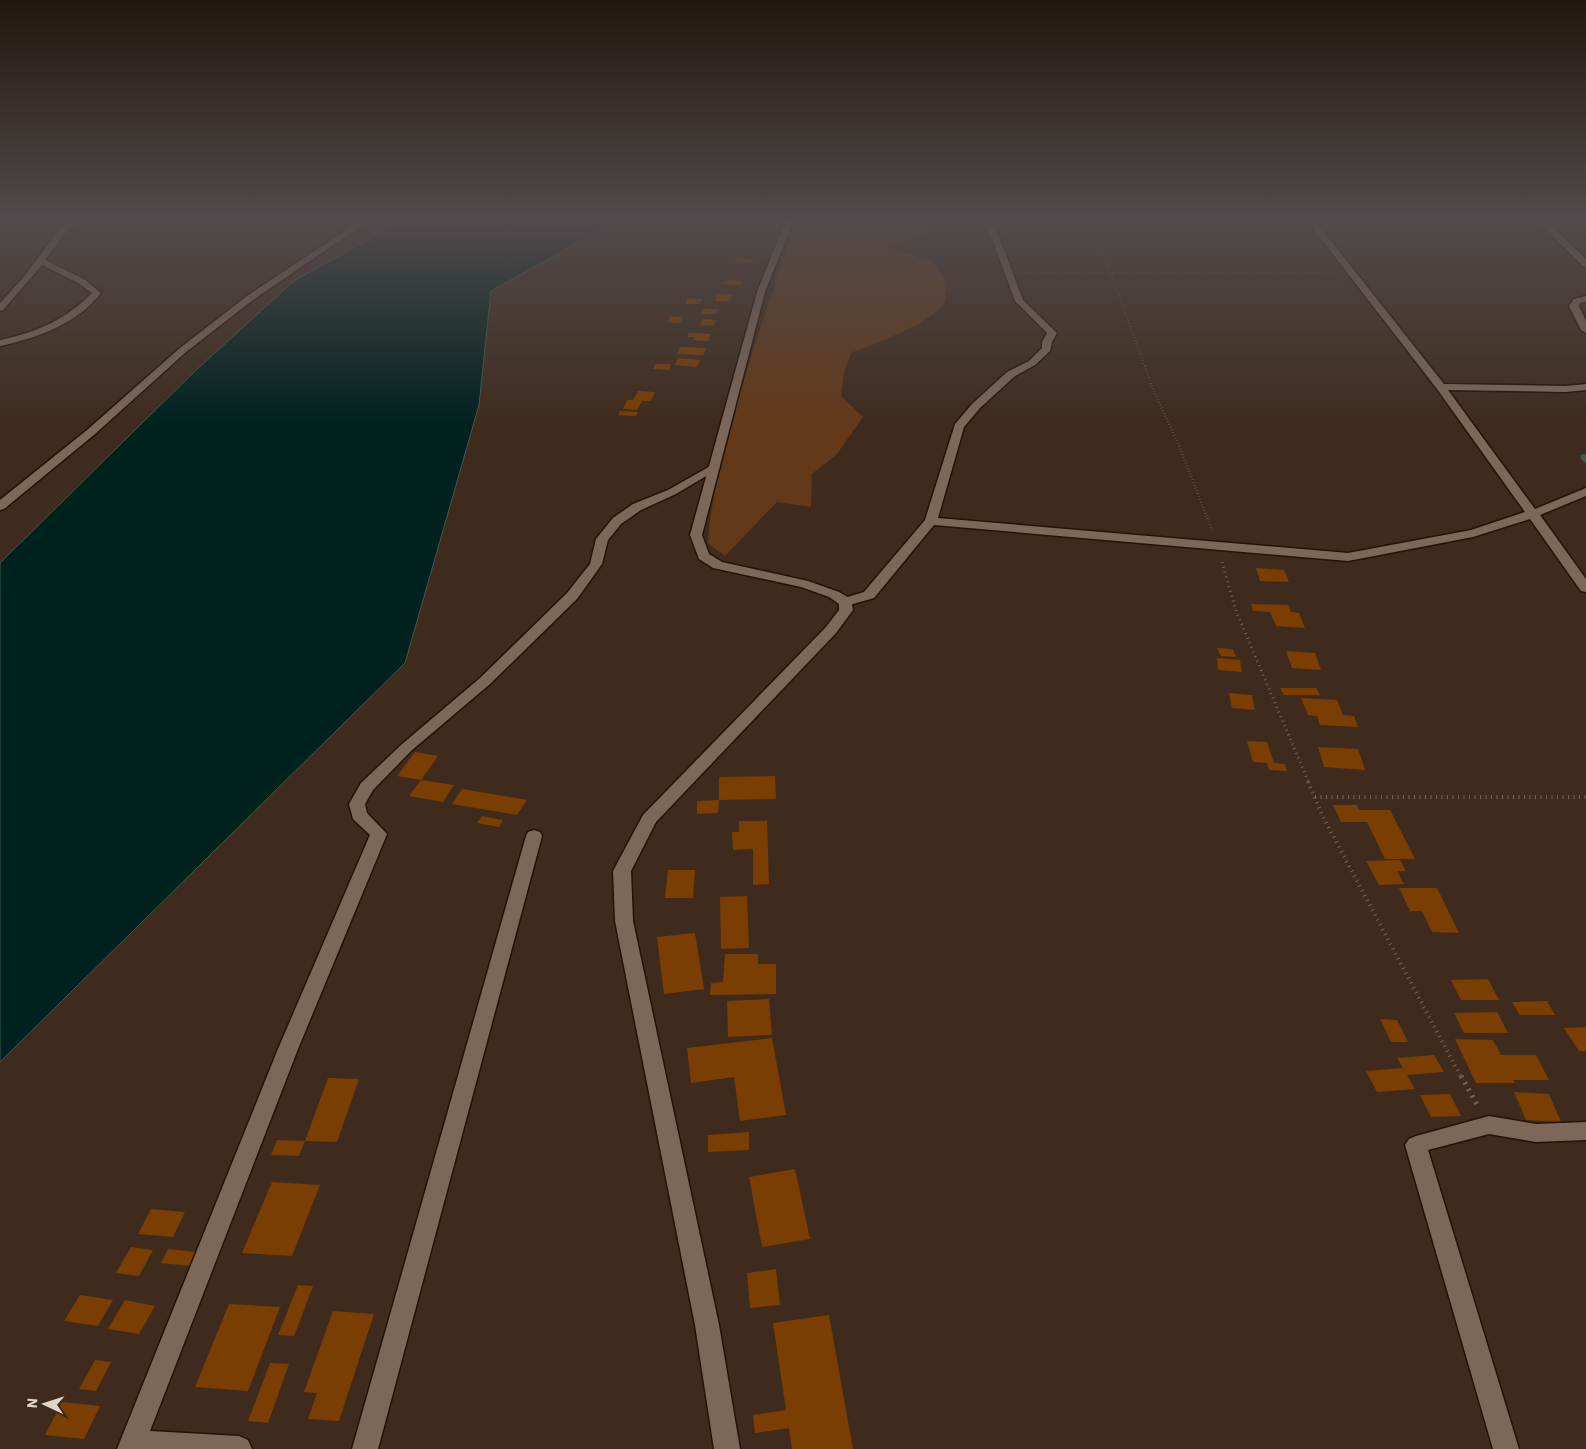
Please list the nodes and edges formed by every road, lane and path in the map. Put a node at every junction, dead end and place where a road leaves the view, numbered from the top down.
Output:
1 (16, 290) edge
2 (92, 290) edge
3 (262, 290) edge
4 (762, 290) edge
5 (1016, 290) edge
6 (1118, 290) edge
7 (1366, 290) edge
8 (1586, 299) edge
9 (0, 308) edge
10 (1586, 330) edge
11 (0, 343) edge
12 (1441, 387) junction
13 (1586, 388) edge
14 (714, 467) junction
15 (1586, 492) edge
16 (0, 506) edge
17 (1533, 514) junction
18 (931, 521) junction
19 (1218, 547) junction
20 (1586, 588) edge
21 (846, 602) junction
22 (1315, 797) junction
23 (1586, 797) edge
24 (534, 836) dead end
25 (1489, 1126) junction
26 (1586, 1131) edge
27 (131, 1446) edge
28 (239, 1449) edge
29 (365, 1449) edge
30 (728, 1449) edge
31 (1506, 1449) edge

1 - 9 street
2 - 11 street
3 - 16 street
4 - 14 street
5 - 18 street
6 - 19 path
7 - 12 street
8 - 10 street
12 - 13 street
12 - 17 street
14 - 21 street
14 - 27 street
15 - 17 street
17 - 19 street
17 - 20 street
18 - 19 street
18 - 21 street
19 - 22 path
21 - 30 street
22 - 23 path
22 - 25 path
24 - 29 street
25 - 26 street
25 - 31 street
27 - 28 street

